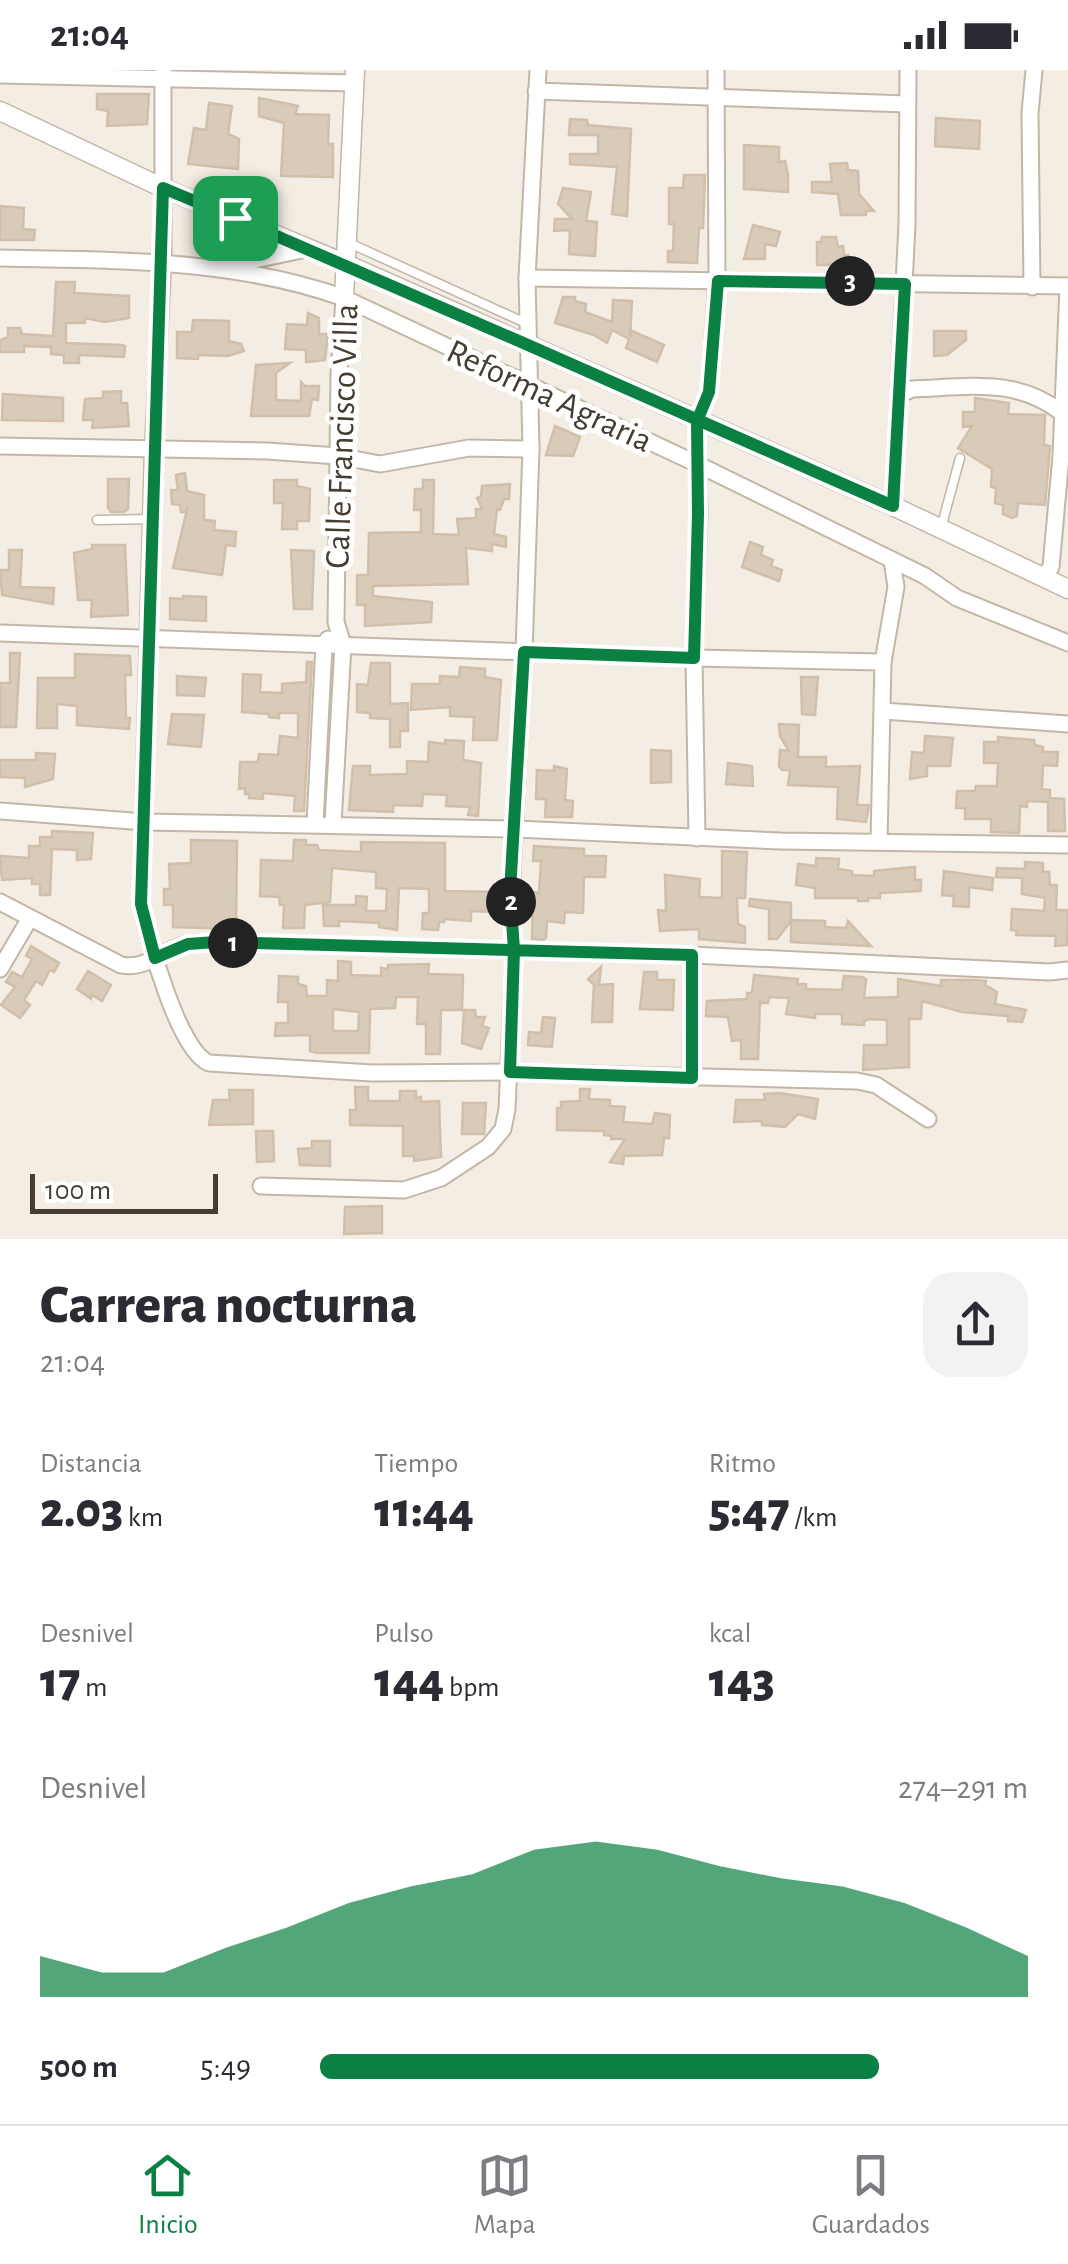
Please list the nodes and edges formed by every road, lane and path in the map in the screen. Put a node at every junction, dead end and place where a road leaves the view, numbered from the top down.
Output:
1 (538, 70) edge
2 (716, 70) edge
3 (908, 70) edge
4 (1034, 70) edge
5 (163, 74) edge
6 (0, 75) edge
7 (354, 76) edge
8 (536, 91) junction
9 (718, 97) junction
10 (907, 104) junction
11 (0, 111) edge
12 (163, 188) junction
13 (346, 242) junction
14 (307, 249) junction
15 (0, 258) edge
16 (163, 261) junction
17 (346, 264) junction
18 (212, 269) junction
19 (527, 278) junction
20 (718, 281) junction
21 (905, 284) junction
22 (1068, 286) edge
23 (1032, 287) junction
24 (344, 298) junction
25 (528, 324) junction
26 (529, 346) junction
27 (530, 386) junction
28 (900, 396) junction
29 (1062, 413) junction
30 (697, 421) junction
31 (0, 446) edge
32 (531, 449) junction
33 (153, 450) junction
34 (338, 456) junction
35 (960, 458) dead end
36 (696, 464) junction
37 (893, 506) junction
38 (152, 518) junction
39 (97, 520) dead end
40 (941, 528) junction
41 (892, 560) junction
42 (1055, 570) edge
43 (1068, 588) edge
44 (336, 622) junction
45 (0, 633) edge
46 (149, 638) junction
47 (1068, 643) edge
48 (343, 644) junction
49 (324, 645) junction
50 (524, 652) junction
51 (694, 658) junction
52 (883, 662) junction
53 (884, 711) junction
54 (1068, 724) edge
55 (0, 812) edge
56 (146, 822) junction
57 (315, 823) junction
58 (333, 824) junction
59 (516, 829) junction
60 (697, 838) junction
61 (879, 841) junction
62 (1068, 845) edge
63 (0, 902) edge
64 (30, 918) junction
65 (514, 950) junction
66 (692, 955) junction
67 (155, 958) junction
68 (0, 969) edge
69 (1068, 970) edge
70 (510, 1072) junction
71 (692, 1078) junction
72 (928, 1120) dead end
73 (261, 1186) dead end

1 - 8 street
2 - 9 street
3 - 10 street
4 - 23 street
5 - 6 street
5 - 7 street
5 - 12 street
7 - 13 street, Calle Francisco Villa
8 - 9 street
8 - 19 street
9 - 10 street
9 - 20 street
10 - 21 street
11 - 12 street
12 - 14 street
12 - 16 street
13 - 17 street, Calle Francisco Villa
13 - 25 lane
14 - 17 street
14 - 18 street
15 - 16 street, Reforma Agraria
16 - 18 street, Reforma Agraria
16 - 33 street
17 - 24 street, Calle Francisco Villa
17 - 26 street
18 - 24 street, Reforma Agraria
19 - 20 street
19 - 25 street
20 - 21 street
20 - 30 street
21 - 23 street
21 - 28 street
22 - 23 street
22 - 29 street
24 - 27 street, Reforma Agraria
24 - 34 street, Calle Francisco Villa
25 - 26 street
26 - 27 street
26 - 30 street
27 - 32 street
27 - 36 street, Reforma Agraria
28 - 29 street
28 - 37 street
29 - 42 street
30 - 36 street
30 - 37 street
31 - 33 street
32 - 34 street
32 - 50 street
33 - 34 street
33 - 38 street
34 - 44 street, Calle Francisco Villa
35 - 40 lane
36 - 41 street, Reforma Agraria
36 - 51 street
37 - 40 street
38 - 39 lane
38 - 46 street
40 - 42 street
41 - 47 street, Reforma Agraria
41 - 52 street
42 - 43 street
44 - 48 street, Calle Francisco Villa
44 - 49 street, Calle Francisco Villa
45 - 46 street
46 - 49 street
46 - 56 street
48 - 49 street
48 - 50 street
48 - 58 street, Calle Francisco Villa
49 - 57 street, Calle Francisco Villa
50 - 51 street
50 - 59 street
51 - 52 street
51 - 60 street
52 - 53 street
53 - 54 street
53 - 61 street
55 - 56 street
56 - 57 street
56 - 67 street
57 - 58 street
58 - 59 street
59 - 60 street
59 - 65 street
60 - 61 street
61 - 62 street
63 - 64 street
64 - 67 street
64 - 68 street
65 - 66 street
65 - 67 street
65 - 70 street
66 - 69 street
66 - 71 street
67 - 70 street
70 - 71 street
70 - 73 street
71 - 72 street

